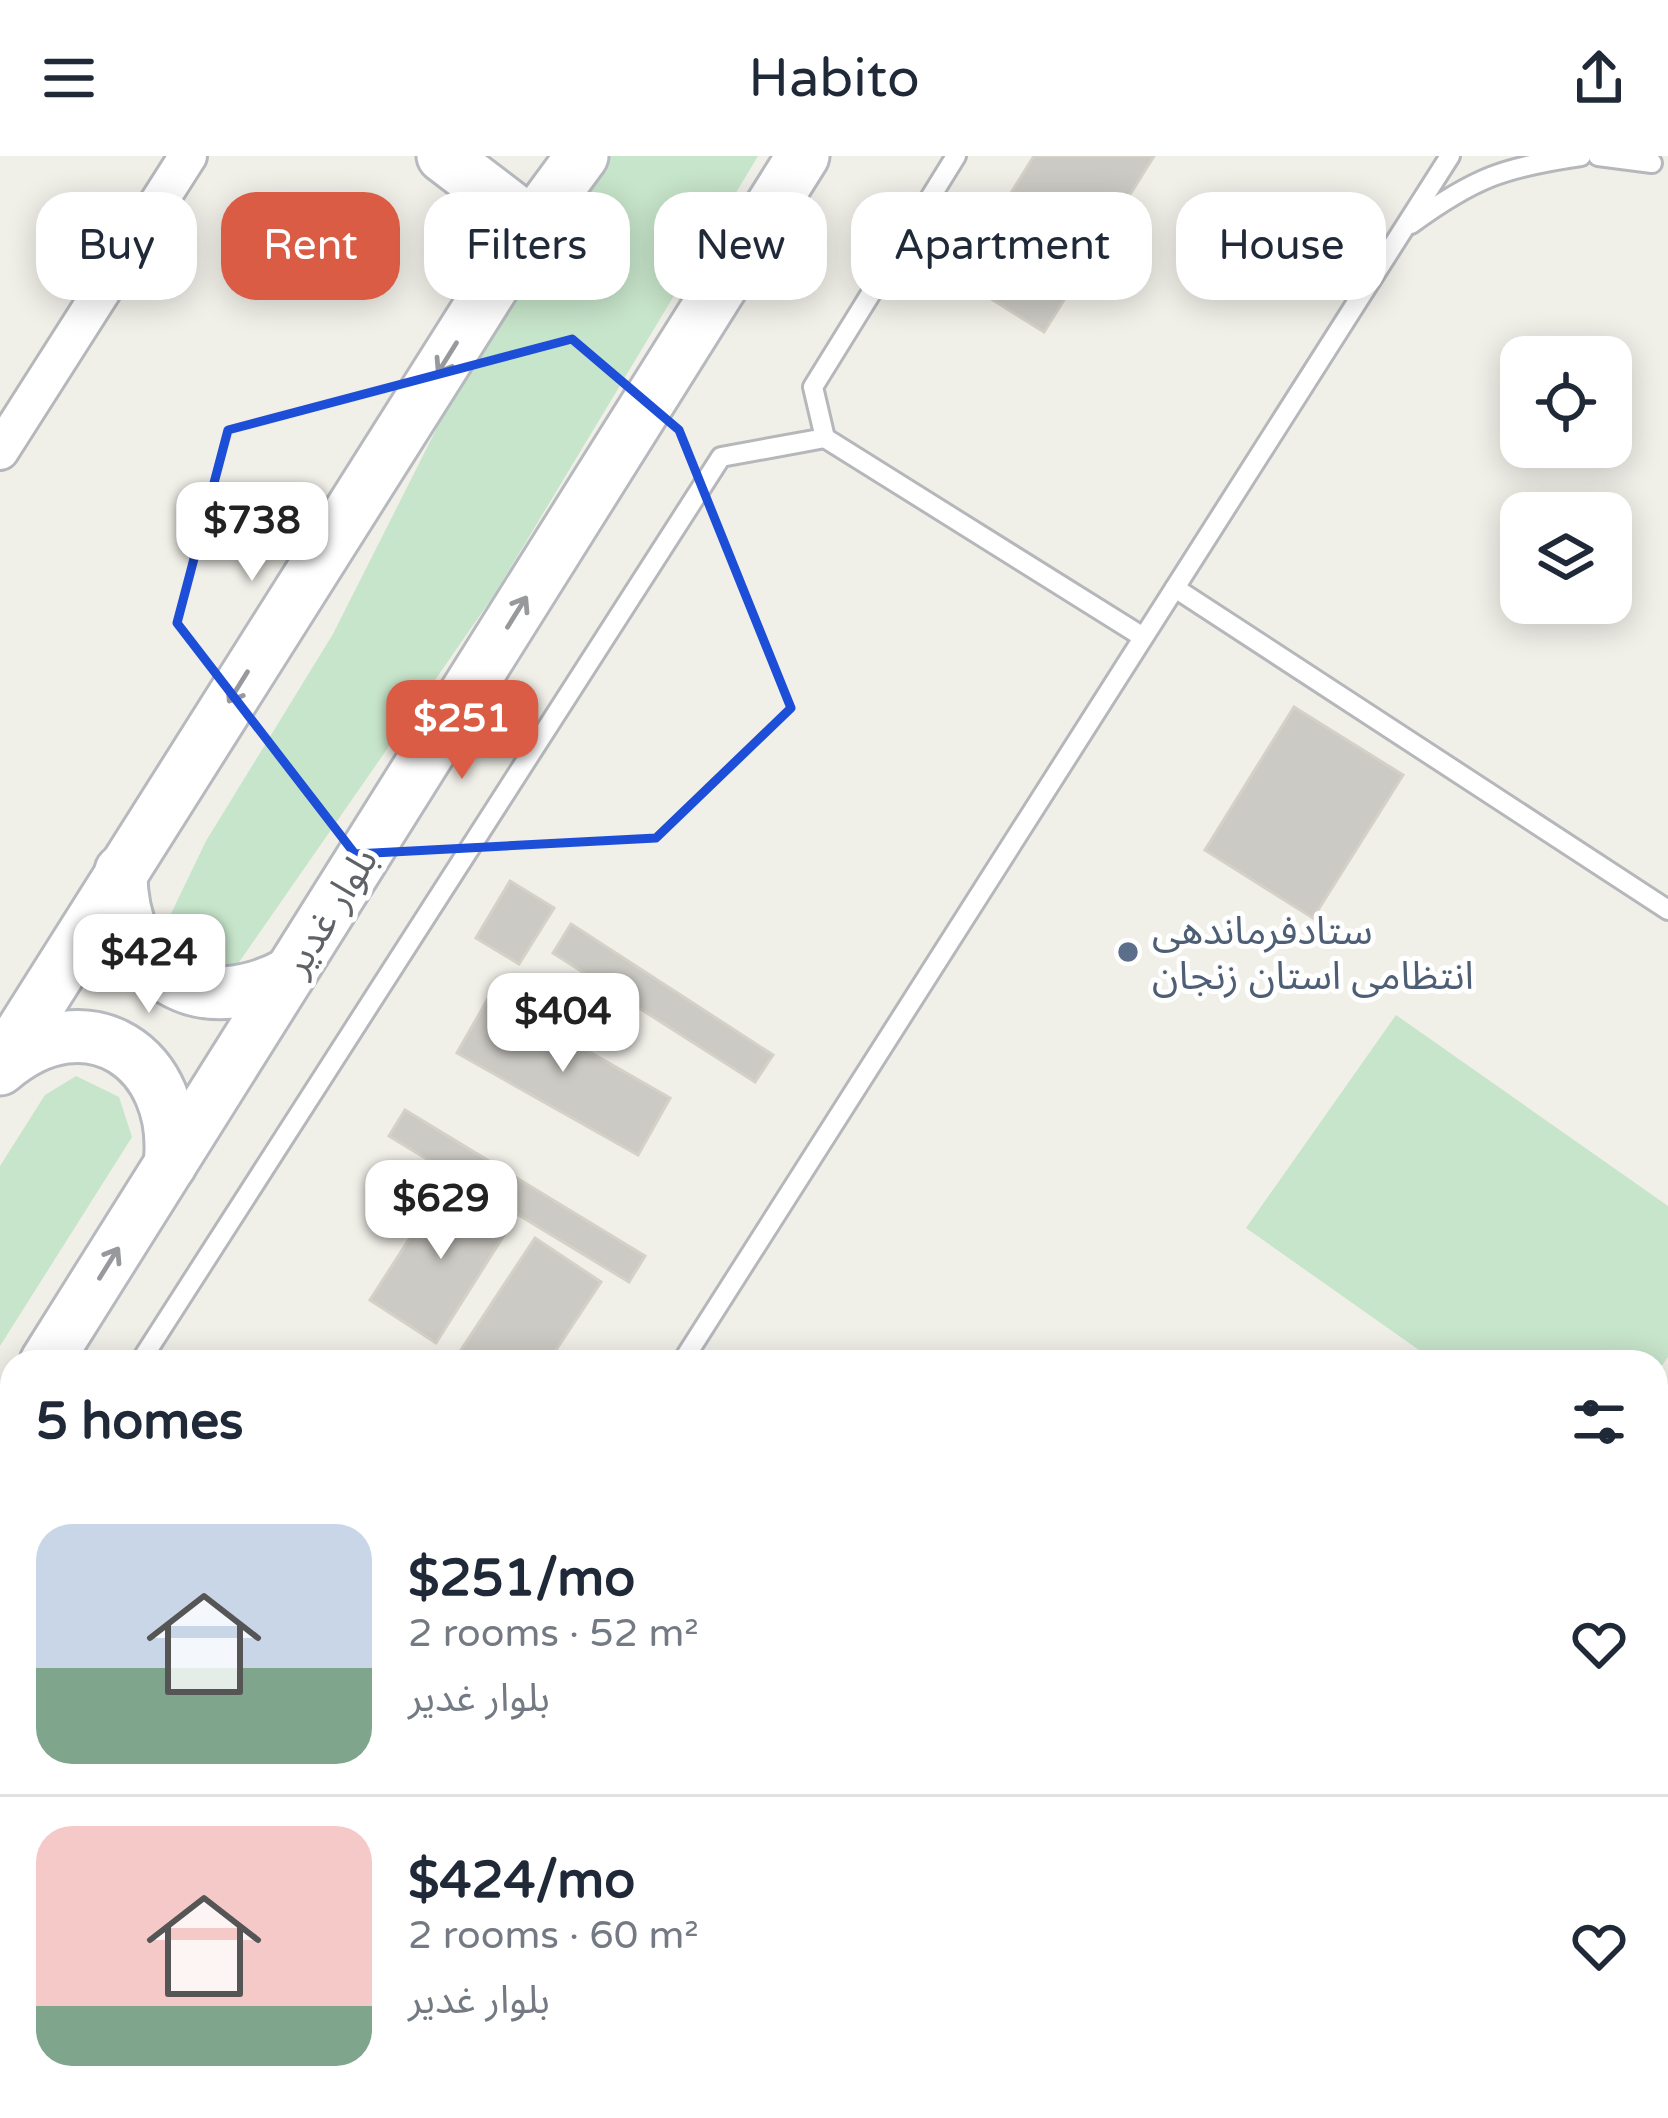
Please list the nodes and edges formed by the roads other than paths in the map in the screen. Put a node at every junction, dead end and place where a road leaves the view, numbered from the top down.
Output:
1 (188, 156) edge
2 (582, 156) edge
3 (803, 156) edge
4 (956, 156) edge
5 (1450, 156) edge
6 (1581, 156) edge
7 (1598, 156) edge
8 (466, 163) edge
9 (1656, 164) edge
10 (497, 192) edge
11 (556, 192) edge
12 (1403, 230) junction
13 (484, 300) edge
14 (825, 438) junction
15 (0, 451) edge
16 (1174, 588) junction
17 (1143, 638) junction
18 (122, 871) junction
19 (1668, 910) edge
20 (290, 973) junction
21 (0, 1067) edge
22 (170, 1165) junction
23 (54, 1350) edge
24 (148, 1350) edge
25 (690, 1350) edge

1 - 15 street
2 - 11 main road
20 -> 3 main road, بلوار غدیر
4 - 14 lane
5 - 12 lane
6 - 12 lane
7 - 9 lane
8 - 10 main road
12 - 16 lane
13 -> 18 main road
14 - 17 lane
14 - 24 lane
16 - 17 lane
16 - 19 lane
17 - 25 lane
18 - 20 main road
18 - 21 main road
20 - 22 main road, بلوار غدیر
21 - 22 main road
23 -> 22 main road, بلوار غدیر

